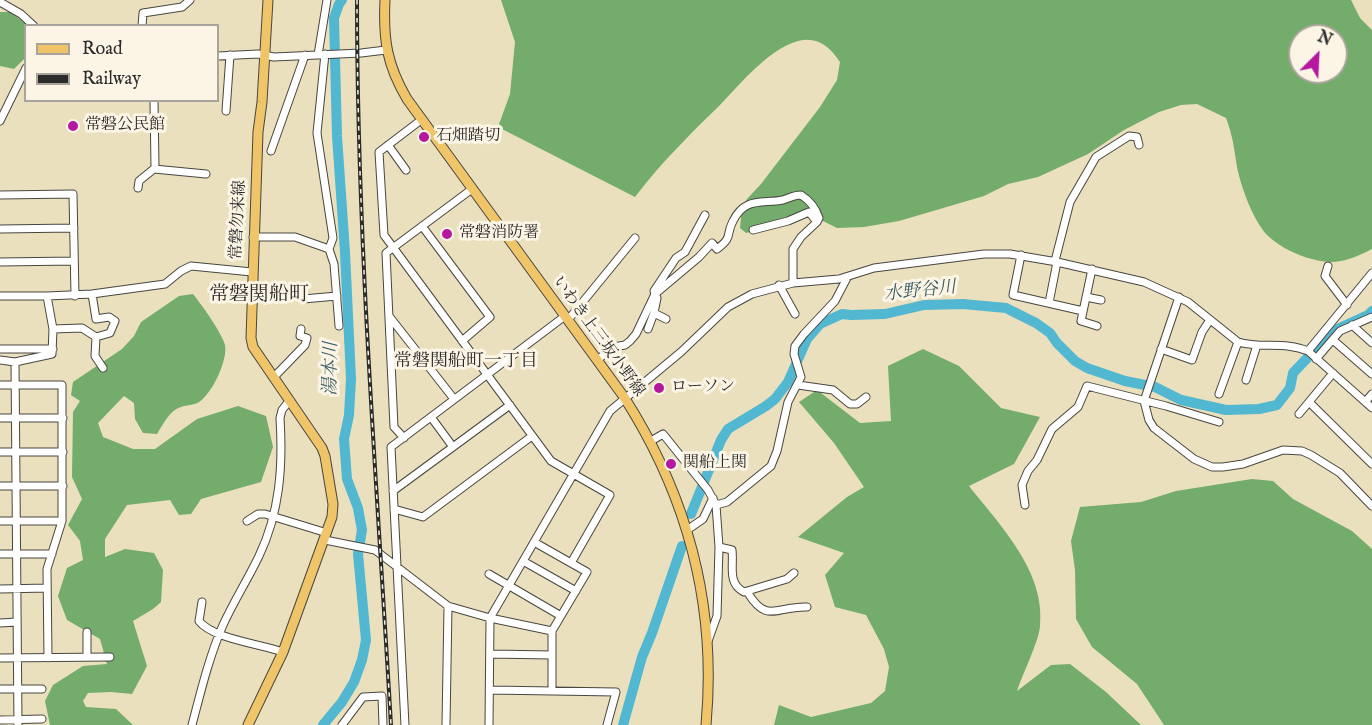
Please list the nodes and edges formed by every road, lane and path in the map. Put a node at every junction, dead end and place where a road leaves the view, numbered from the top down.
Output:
1 (190, 0) edge
2 (268, 0) edge
3 (327, 0) edge
4 (385, 0) edge
5 (0, 2) edge
6 (32, 24) edge
7 (142, 24) edge
8 (386, 50) junction
9 (324, 54) junction
10 (230, 55) junction
11 (305, 55) junction
12 (219, 56) edge
13 (265, 56) junction
14 (24, 72) edge
15 (219, 88) edge
16 (227, 89) junction
17 (154, 102) edge
18 (226, 111) dead end
19 (421, 120) junction
20 (0, 121) edge
21 (388, 145) junction
22 (1139, 145) dead end
23 (271, 151) dead end
24 (154, 169) junction
25 (406, 170) dead end
26 (206, 174) dead end
27 (138, 188) dead end
28 (472, 189) junction
29 (0, 195) edge
30 (705, 215) dead end
31 (817, 222) junction
32 (422, 226) junction
33 (74, 228) junction
34 (0, 229) edge
35 (753, 230) dead end
36 (254, 237) junction
37 (635, 238) dead end
38 (393, 248) junction
39 (329, 249) junction
40 (1022, 255) junction
41 (74, 261) junction
42 (1056, 261) junction
43 (0, 262) edge
44 (1328, 266) dead end
45 (1092, 269) junction
46 (252, 272) junction
47 (1372, 273) edge
48 (847, 278) junction
49 (793, 283) junction
50 (779, 285) junction
51 (93, 294) junction
52 (655, 294) junction
53 (0, 296) edge
54 (47, 296) junction
55 (75, 296) junction
56 (337, 296) junction
57 (1086, 297) junction
58 (1179, 297) junction
59 (303, 299) dead end
60 (1101, 300) dead end
61 (1049, 303) junction
62 (1347, 305) junction
63 (1083, 311) junction
64 (654, 313) junction
65 (795, 314) dead end
66 (389, 316) junction
67 (1372, 317) edge
68 (566, 318) junction
69 (666, 319) dead end
70 (1210, 320) junction
71 (1352, 325) junction
72 (339, 326) dead end
73 (1096, 326) dead end
74 (53, 329) junction
75 (301, 329) dead end
76 (648, 329) dead end
77 (96, 337) junction
78 (1333, 340) junction
79 (462, 341) junction
80 (1238, 342) junction
81 (1372, 343) edge
82 (1257, 345) junction
83 (53, 349) junction
84 (1161, 349) junction
85 (0, 350) edge
86 (1312, 355) junction
87 (0, 360) edge
88 (597, 360) junction
89 (15, 362) junction
90 (103, 368) dead end
91 (1333, 373) junction
92 (1372, 374) edge
93 (487, 375) junction
94 (274, 377) junction
95 (1246, 380) dead end
96 (0, 385) edge
97 (15, 385) junction
98 (798, 385) junction
99 (1218, 394) dead end
100 (1372, 394) edge
101 (624, 397) junction
102 (866, 397) dead end
103 (454, 399) junction
104 (290, 400) junction
105 (1144, 400) junction
106 (1366, 401) junction
107 (1309, 402) junction
108 (510, 405) junction
109 (1372, 408) edge
110 (1299, 414) dead end
111 (431, 417) junction
112 (0, 418) edge
113 (15, 418) junction
114 (63, 418) junction
115 (1219, 422) dead end
116 (532, 436) junction
117 (404, 438) junction
118 (651, 441) junction
119 (453, 447) junction
120 (16, 452) junction
121 (63, 452) junction
122 (0, 453) edge
123 (1372, 464) edge
124 (573, 474) junction
125 (0, 486) edge
126 (16, 486) junction
127 (63, 486) junction
128 (393, 491) junction
129 (714, 502) junction
130 (1025, 505) dead end
131 (1372, 506) edge
132 (394, 509) junction
133 (273, 517) junction
134 (16, 520) junction
135 (0, 521) edge
136 (62, 521) junction
137 (246, 521) dead end
138 (687, 530) junction
139 (326, 537) junction
140 (534, 542) junction
141 (719, 547) junction
142 (0, 554) edge
143 (17, 554) junction
144 (52, 554) junction
145 (523, 561) junction
146 (571, 563) junction
147 (398, 566) junction
148 (794, 573) dead end
149 (489, 574) dead end
150 (509, 585) junction
151 (47, 588) junction
152 (0, 589) edge
153 (17, 589) junction
154 (576, 591) junction
155 (748, 593) junction
156 (202, 602) dead end
157 (448, 606) junction
158 (807, 607) dead end
159 (561, 616) junction
160 (490, 618) junction
161 (0, 622) edge
162 (17, 622) junction
163 (552, 631) junction
164 (87, 632) dead end
165 (219, 634) junction
166 (707, 642) junction
167 (283, 652) junction
168 (490, 654) junction
169 (552, 655) junction
170 (87, 657) junction
171 (110, 657) dead end
172 (0, 658) edge
173 (17, 658) junction
174 (48, 658) junction
175 (0, 689) edge
176 (18, 689) junction
177 (42, 689) dead end
178 (490, 690) junction
179 (552, 690) junction
180 (42, 719) dead end
181 (0, 720) edge
182 (18, 722) edge
183 (192, 725) edge
184 (248, 725) edge
185 (342, 725) edge
186 (383, 725) edge
187 (405, 725) edge
188 (446, 725) edge
189 (489, 725) edge
190 (607, 725) edge
191 (706, 725) edge

1 - 7 street
2 - 13 main road, 常磐勿来線
3 - 9 street
4 - 8 main road, いわき上三坂小野線
5 - 6 street
8 - 9 street
8 - 19 main road, いわき上三坂小野線
9 - 11 street
9 - 39 street
10 - 12 street
10 - 13 street
10 - 16 street
11 - 13 street
11 - 23 street
13 - 36 main road, 常磐勿来線
14 - 20 street
15 - 16 street
16 - 18 street
17 - 24 street
19 - 21 street
19 - 28 main road, いわき上三坂小野線
21 - 25 street
21 - 38 street
22 - 42 street
24 - 26 street
24 - 27 street
28 - 32 street
28 - 68 main road, いわき上三坂小野線
29 - 33 street
30 - 52 street
31 - 35 street
31 - 49 street
31 - 52 street
32 - 38 street
32 - 79 street
33 - 34 street
33 - 41 street
36 - 39 street
36 - 46 main road, 常磐勿来線
37 - 68 street
38 - 66 street
38 - 79 street
39 - 56 street
40 - 42 street
40 - 48 street
40 - 61 street
41 - 43 street
41 - 55 street
42 - 45 street
42 - 61 street
44 - 62 street
45 - 57 street
45 - 58 street
46 - 51 street
46 - 94 main road, 常磐勿来線
47 - 62 street
48 - 49 street
48 - 98 street
49 - 50 street
50 - 65 street
50 - 101 street
51 - 55 street
51 - 77 street
52 - 64 street
52 - 88 street
53 - 54 street
54 - 55 street
54 - 74 street
56 - 59 street
56 - 72 street
57 - 60 street
57 - 63 street
58 - 70 street
58 - 84 street
61 - 63 street
62 - 86 street
63 - 73 street
64 - 69 street
64 - 76 street
66 - 103 street
66 - 117 street
67 - 71 street
68 - 88 main road, いわき上三坂小野線
68 - 93 street
70 - 80 street
70 - 84 street
71 - 78 street
71 - 81 street
74 - 77 street
74 - 83 street
75 - 94 street
77 - 90 street
78 - 86 street
78 - 92 street
79 - 93 street
80 - 82 street
80 - 99 street
82 - 86 street
82 - 95 street
83 - 85 street
83 - 89 street
84 - 105 street
86 - 91 street
87 - 89 street
88 - 101 main road, いわき上三坂小野線
89 - 97 street
91 - 106 street
91 - 107 street
93 - 103 street
93 - 108 street
94 - 104 main road, 常磐勿来線
96 - 97 street
97 - 113 street
97 - 114 street
98 - 102 street
98 - 129 street
100 - 106 street
101 - 118 main road, いわき上三坂小野線
101 - 124 street
103 - 111 street
104 - 133 street
104 - 139 main road, 常磐勿来線
105 - 115 street
105 - 130 street
105 - 131 street
106 - 109 street
107 - 110 street
107 - 123 street
108 - 116 street
108 - 119 street
111 - 117 street
111 - 119 street
112 - 113 street
113 - 114 street
113 - 120 street
114 - 121 street
116 - 124 street
116 - 132 street
117 - 128 street
118 - 129 street
118 - 138 main road, いわき上三坂小野線
119 - 128 street
120 - 121 street
120 - 122 street
120 - 126 street
121 - 127 street
124 - 140 street
124 - 146 street
125 - 126 street
126 - 127 street
126 - 134 street
127 - 136 street
128 - 132 street
129 - 138 street
129 - 141 street
132 - 147 street
133 - 137 street
133 - 139 street
133 - 165 street
134 - 135 street
134 - 136 street
134 - 143 street
136 - 144 street
138 - 166 main road, いわき上三坂小野線
139 - 147 street
139 - 167 main road, 常磐勿来線
140 - 145 street
140 - 146 street
141 - 155 street
141 - 166 street
142 - 143 street
143 - 144 street
143 - 153 street
144 - 151 street
145 - 150 street
145 - 154 street
146 - 154 street
147 - 157 street
147 - 187 street
148 - 155 street
149 - 150 street
150 - 159 street
150 - 160 street
151 - 153 street
151 - 174 street
152 - 153 street
153 - 162 street
154 - 159 street
155 - 158 street
156 - 165 street
157 - 160 street
157 - 188 street
159 - 163 street
160 - 163 street
160 - 168 street
161 - 162 street
162 - 173 street
163 - 169 street
164 - 170 street
165 - 167 street
165 - 183 street
166 - 191 main road, いわき上三坂小野線
167 - 184 main road, 常磐勿来線
168 - 169 street
168 - 178 street
169 - 179 street
170 - 171 street
170 - 174 street
172 - 173 street
173 - 174 street
173 - 176 street
175 - 176 street
176 - 177 street
176 - 182 street
178 - 179 street
178 - 189 street
179 - 190 street
180 - 182 street
181 - 182 street
185 - 186 street

